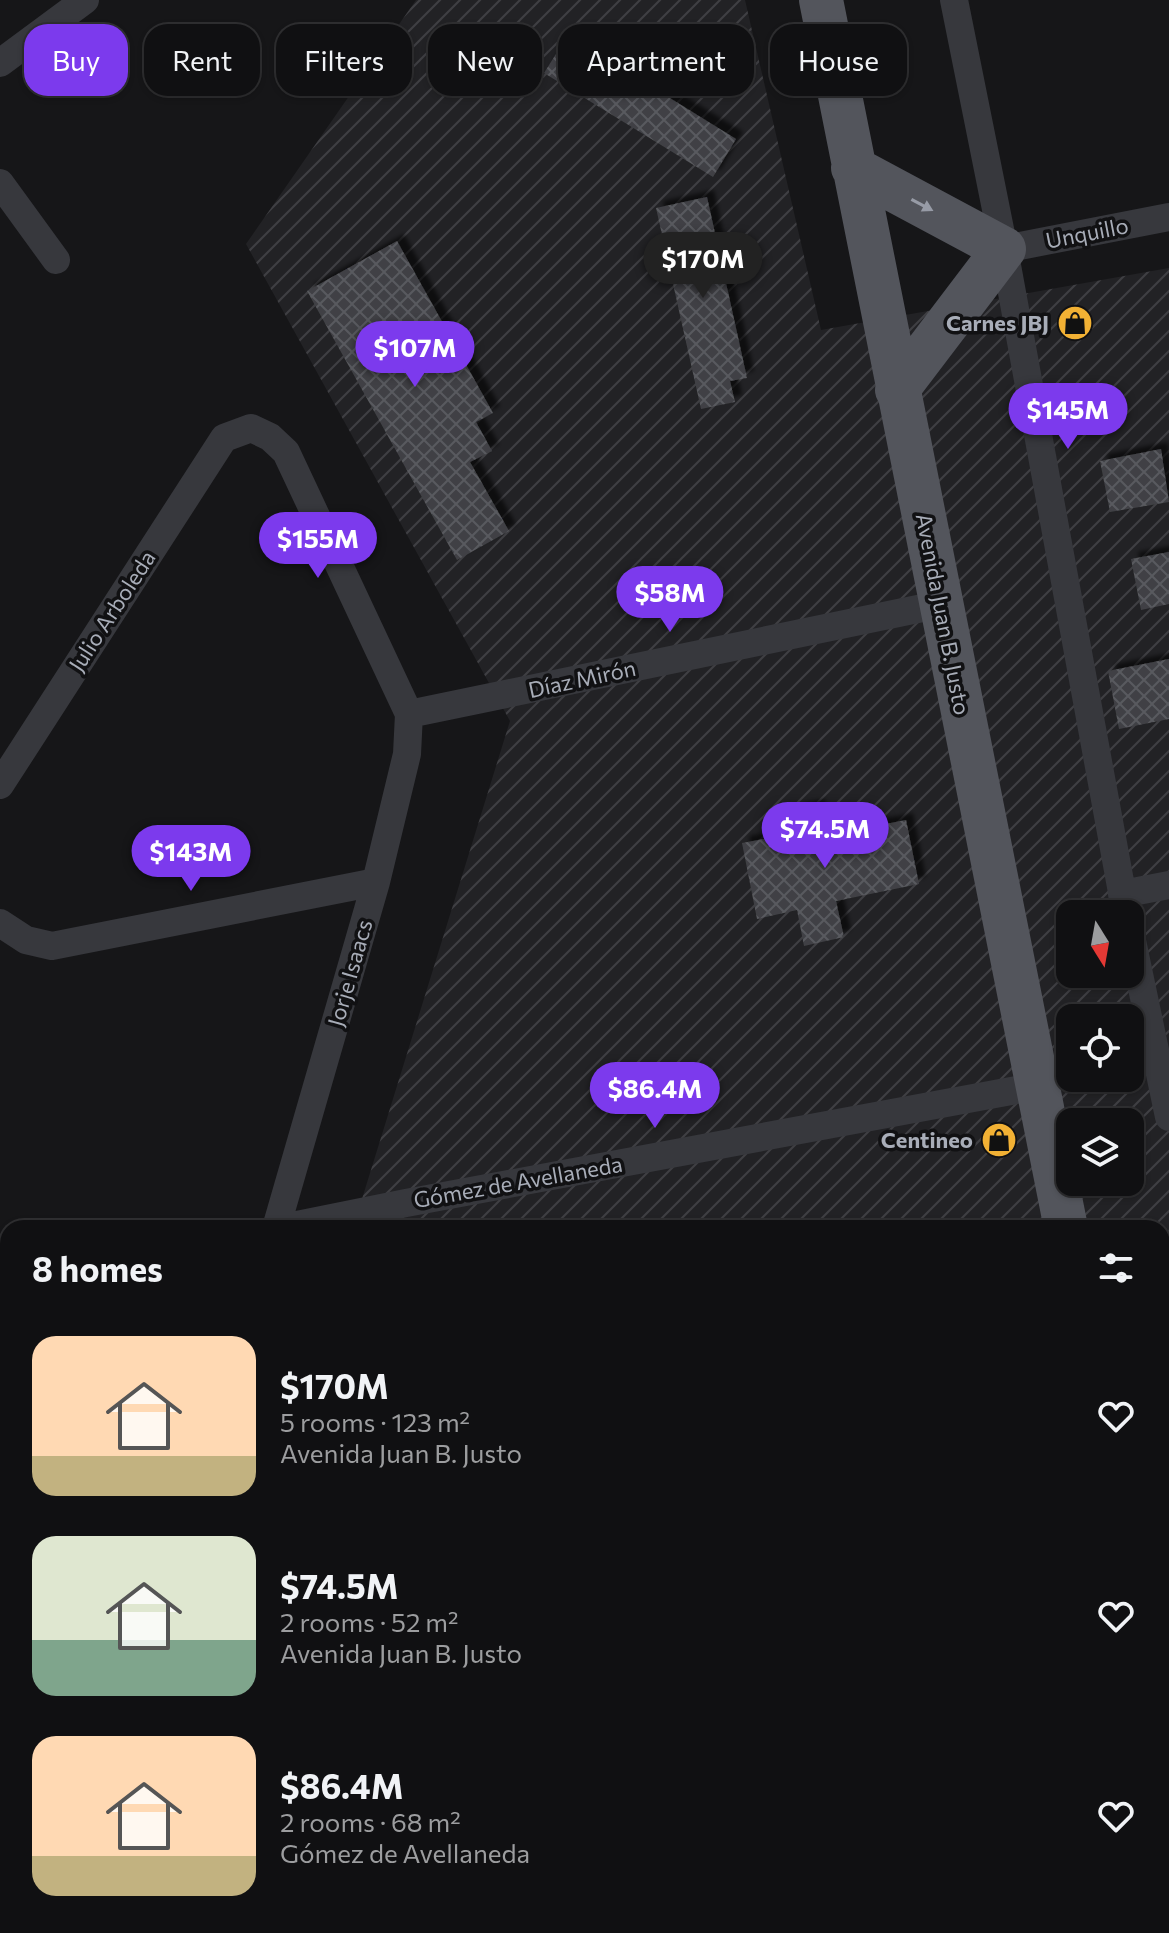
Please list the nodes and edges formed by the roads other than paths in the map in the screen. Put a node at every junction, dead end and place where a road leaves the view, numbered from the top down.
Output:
1 (85, 0) edge
2 (821, 0) edge
3 (954, 0) edge
4 (0, 63) edge
5 (853, 168) junction
6 (0, 183) edge
7 (1169, 217) edge
8 (1004, 249) junction
9 (56, 260) dead end
10 (897, 390) junction
11 (942, 604) junction
12 (409, 714) junction
13 (0, 785) edge
14 (376, 882) junction
15 (1169, 885) edge
16 (1123, 900) edge
17 (1133, 900) edge
18 (0, 923) edge
19 (1142, 988) edge
20 (1038, 1086) junction
21 (1169, 1117) edge
22 (409, 1215) edge
23 (281, 1220) edge
24 (359, 1220) edge
25 (1064, 1220) edge

1 - 4 street
2 - 5 main road, Avenida Juan B. Justo
3 - 8 street
5 -> 8 main road
5 - 10 main road, Avenida Juan B. Justo
6 - 9 street
7 - 8 street, Unquillo
8 - 10 main road
8 - 16 street
10 - 11 main road, Avenida Juan B. Justo
11 - 12 street, Díaz Mirón
11 - 20 main road, Avenida Juan B. Justo
12 - 13 street, Julio Arboleda
12 - 14 street, Jorje Isaacs
14 - 18 street
14 - 23 street, Jorje Isaacs
15 - 17 street
19 - 21 street
20 - 22 street, Gómez de Avellaneda
20 - 25 main road, Avenida Juan B. Justo
22 - 24 street, Gómez de Avellaneda

